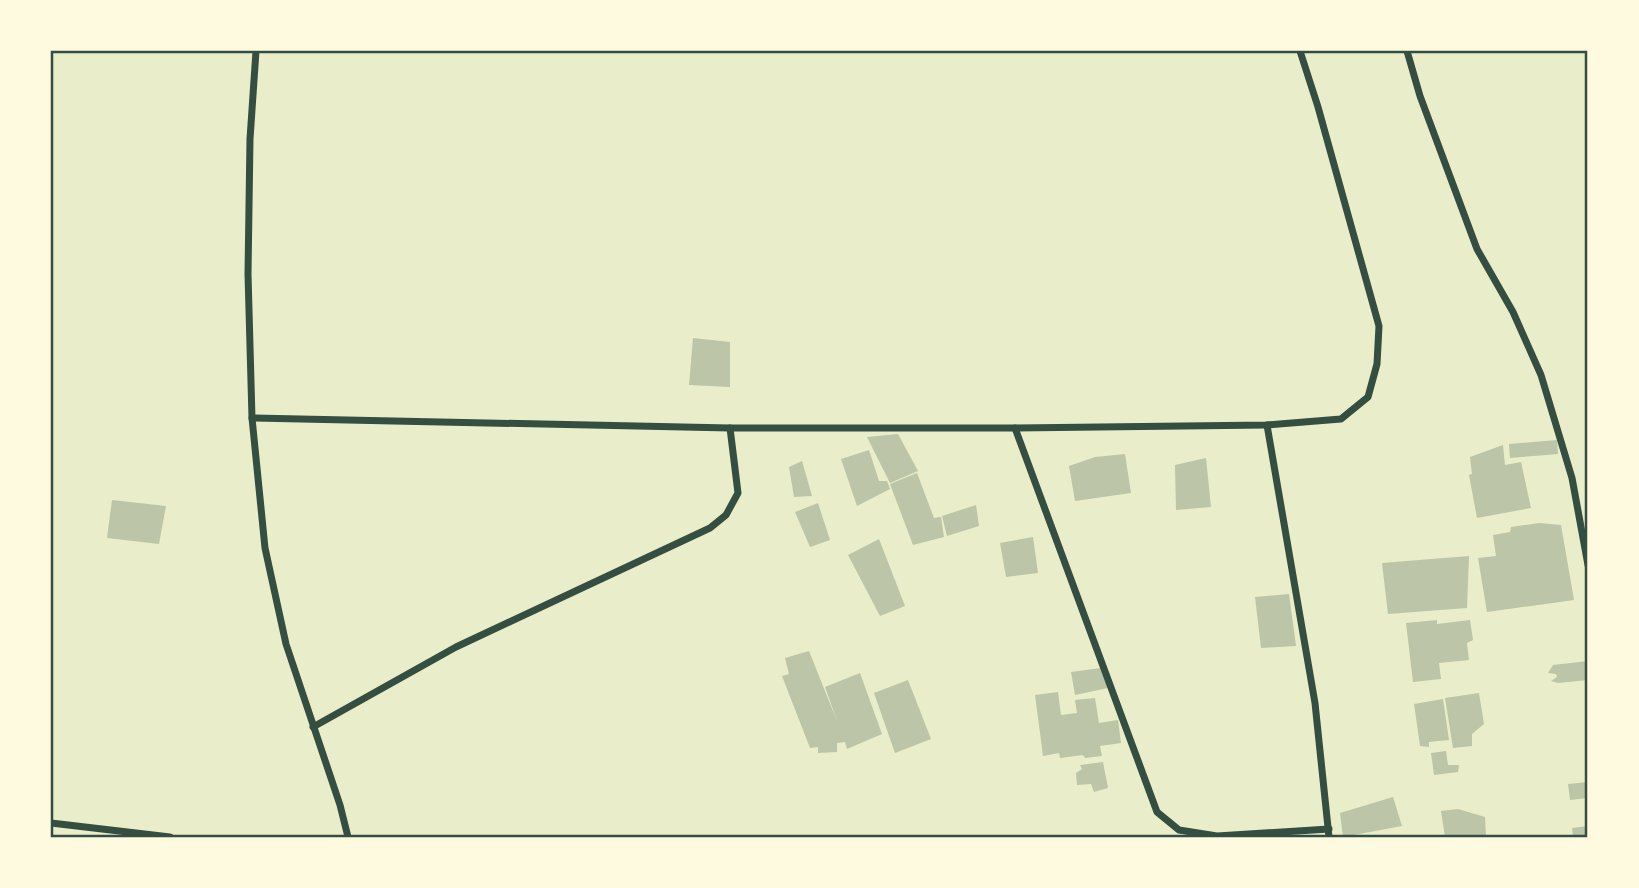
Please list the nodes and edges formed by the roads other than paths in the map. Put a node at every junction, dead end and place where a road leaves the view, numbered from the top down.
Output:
1 (256, 51) edge
2 (1300, 51) edge
3 (1407, 51) edge
4 (252, 418) junction
5 (1267, 425) junction
6 (730, 428) junction
7 (1016, 428) junction
8 (1588, 565) edge
9 (313, 727) junction
10 (51, 823) edge
11 (1329, 833) edge
12 (170, 837) edge
13 (348, 837) edge

1 - 4 street
2 - 5 street
3 - 8 street
4 - 6 street
4 - 9 street
5 - 7 street
5 - 11 street
6 - 7 street
6 - 9 street
7 - 11 street
9 - 13 street
10 - 12 street

